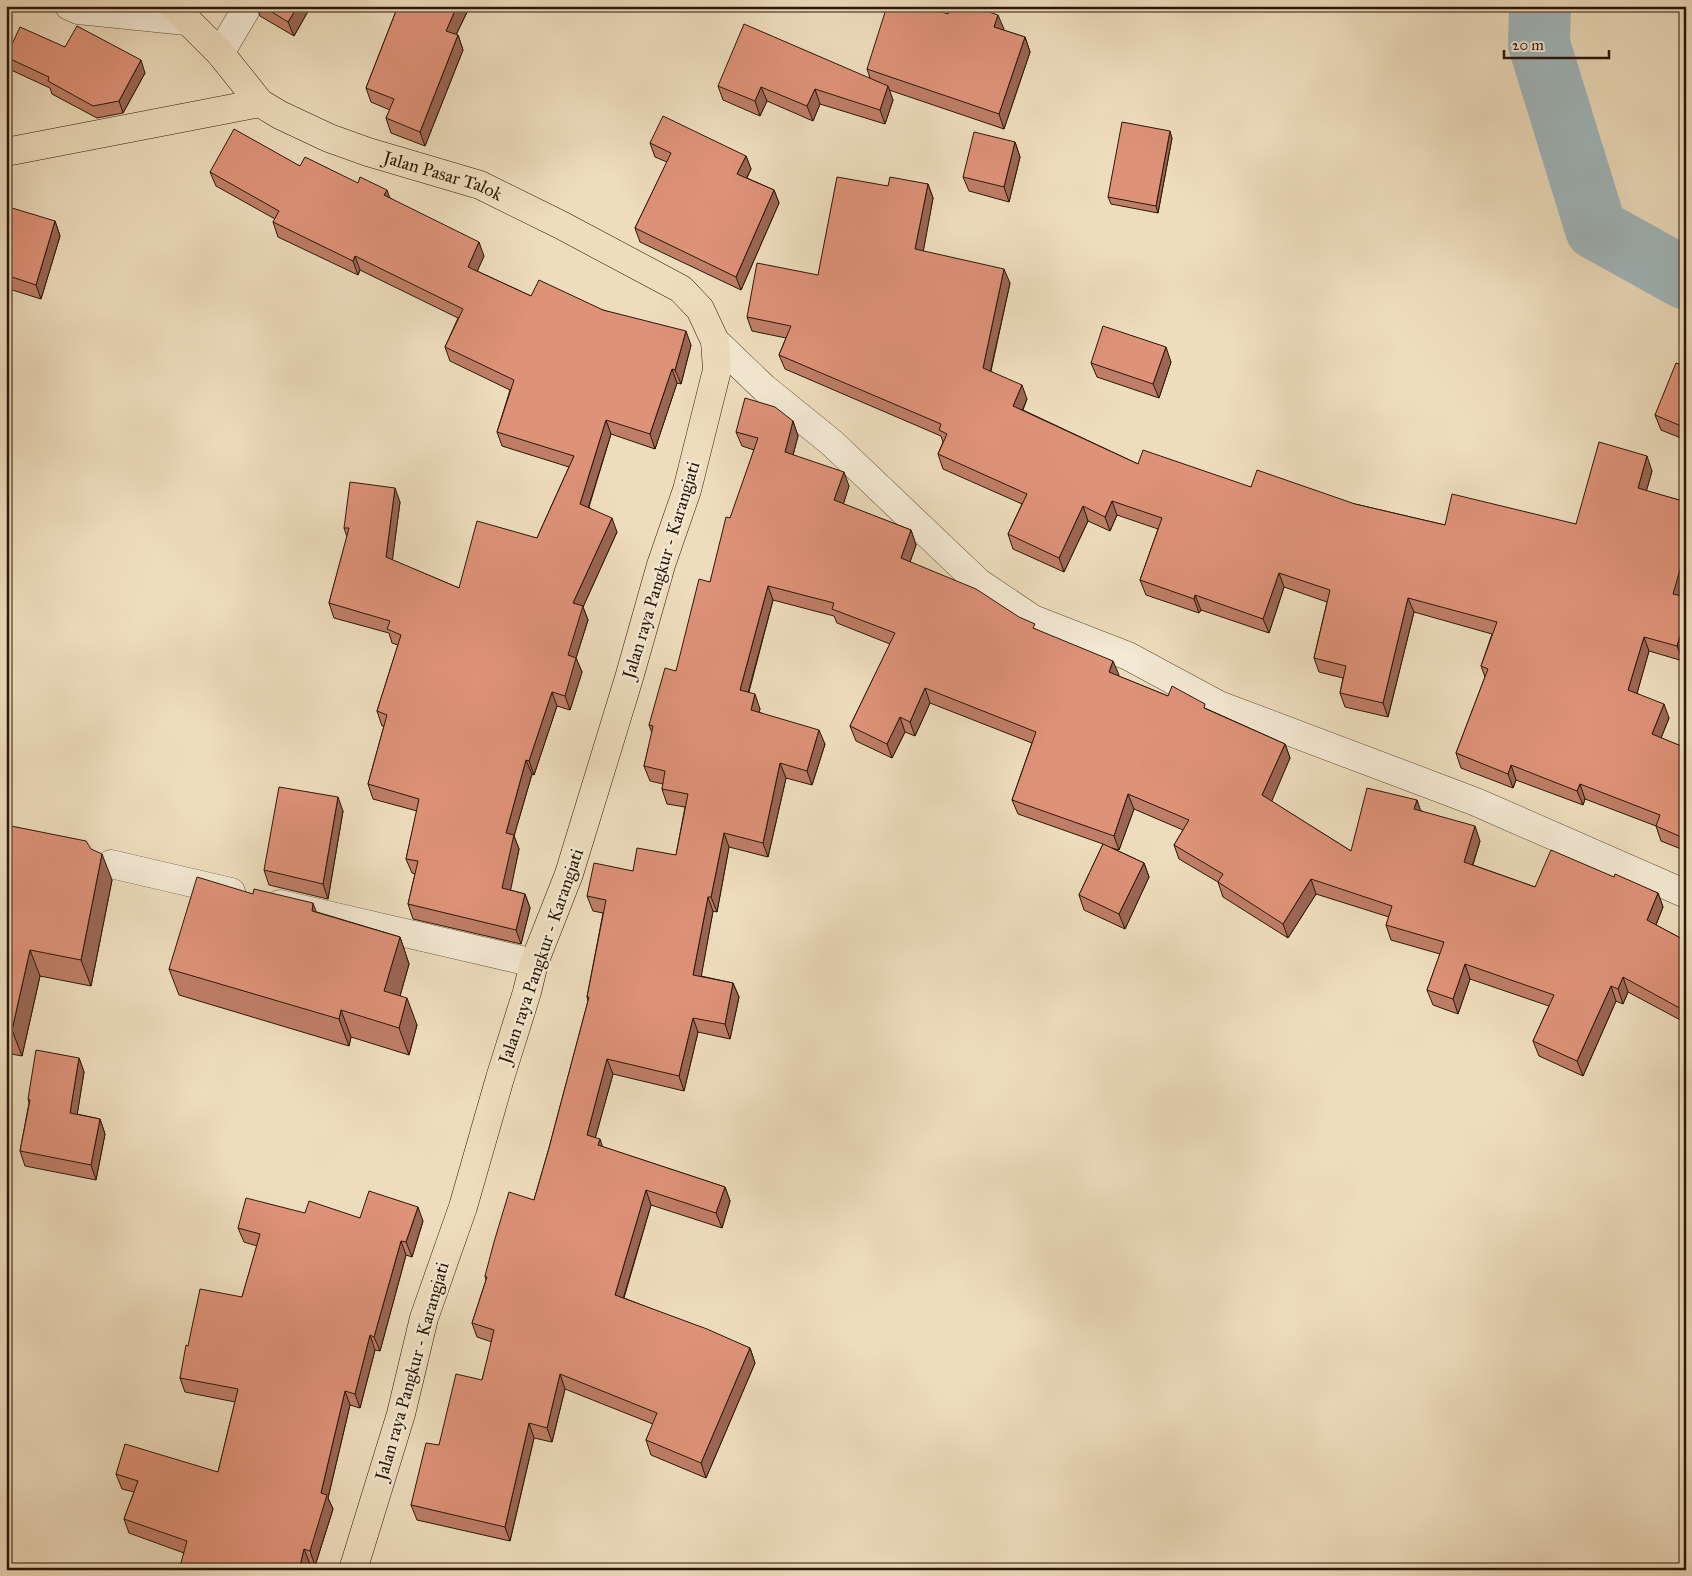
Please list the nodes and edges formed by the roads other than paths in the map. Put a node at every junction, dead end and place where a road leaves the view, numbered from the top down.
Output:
1 (70, 6) edge
2 (248, 6) edge
3 (179, 13) edge
4 (220, 53) junction
5 (260, 103) junction
6 (6, 152) edge
7 (716, 341) junction
8 (111, 864) dead end
9 (1686, 894) edge
10 (534, 963) junction
11 (353, 1570) edge

1 - 3 street
2 - 4 street
3 - 4 main road, Jalan Pasar Talok
4 - 5 main road, Jalan Pasar Talok
5 - 6 main road
5 - 7 main road, Jalan Pasar Talok
7 - 9 street
7 - 10 main road, Jalan raya Pangkur - Karangjati
8 - 10 street
10 - 11 main road, Jalan raya Pangkur - Karangjati

